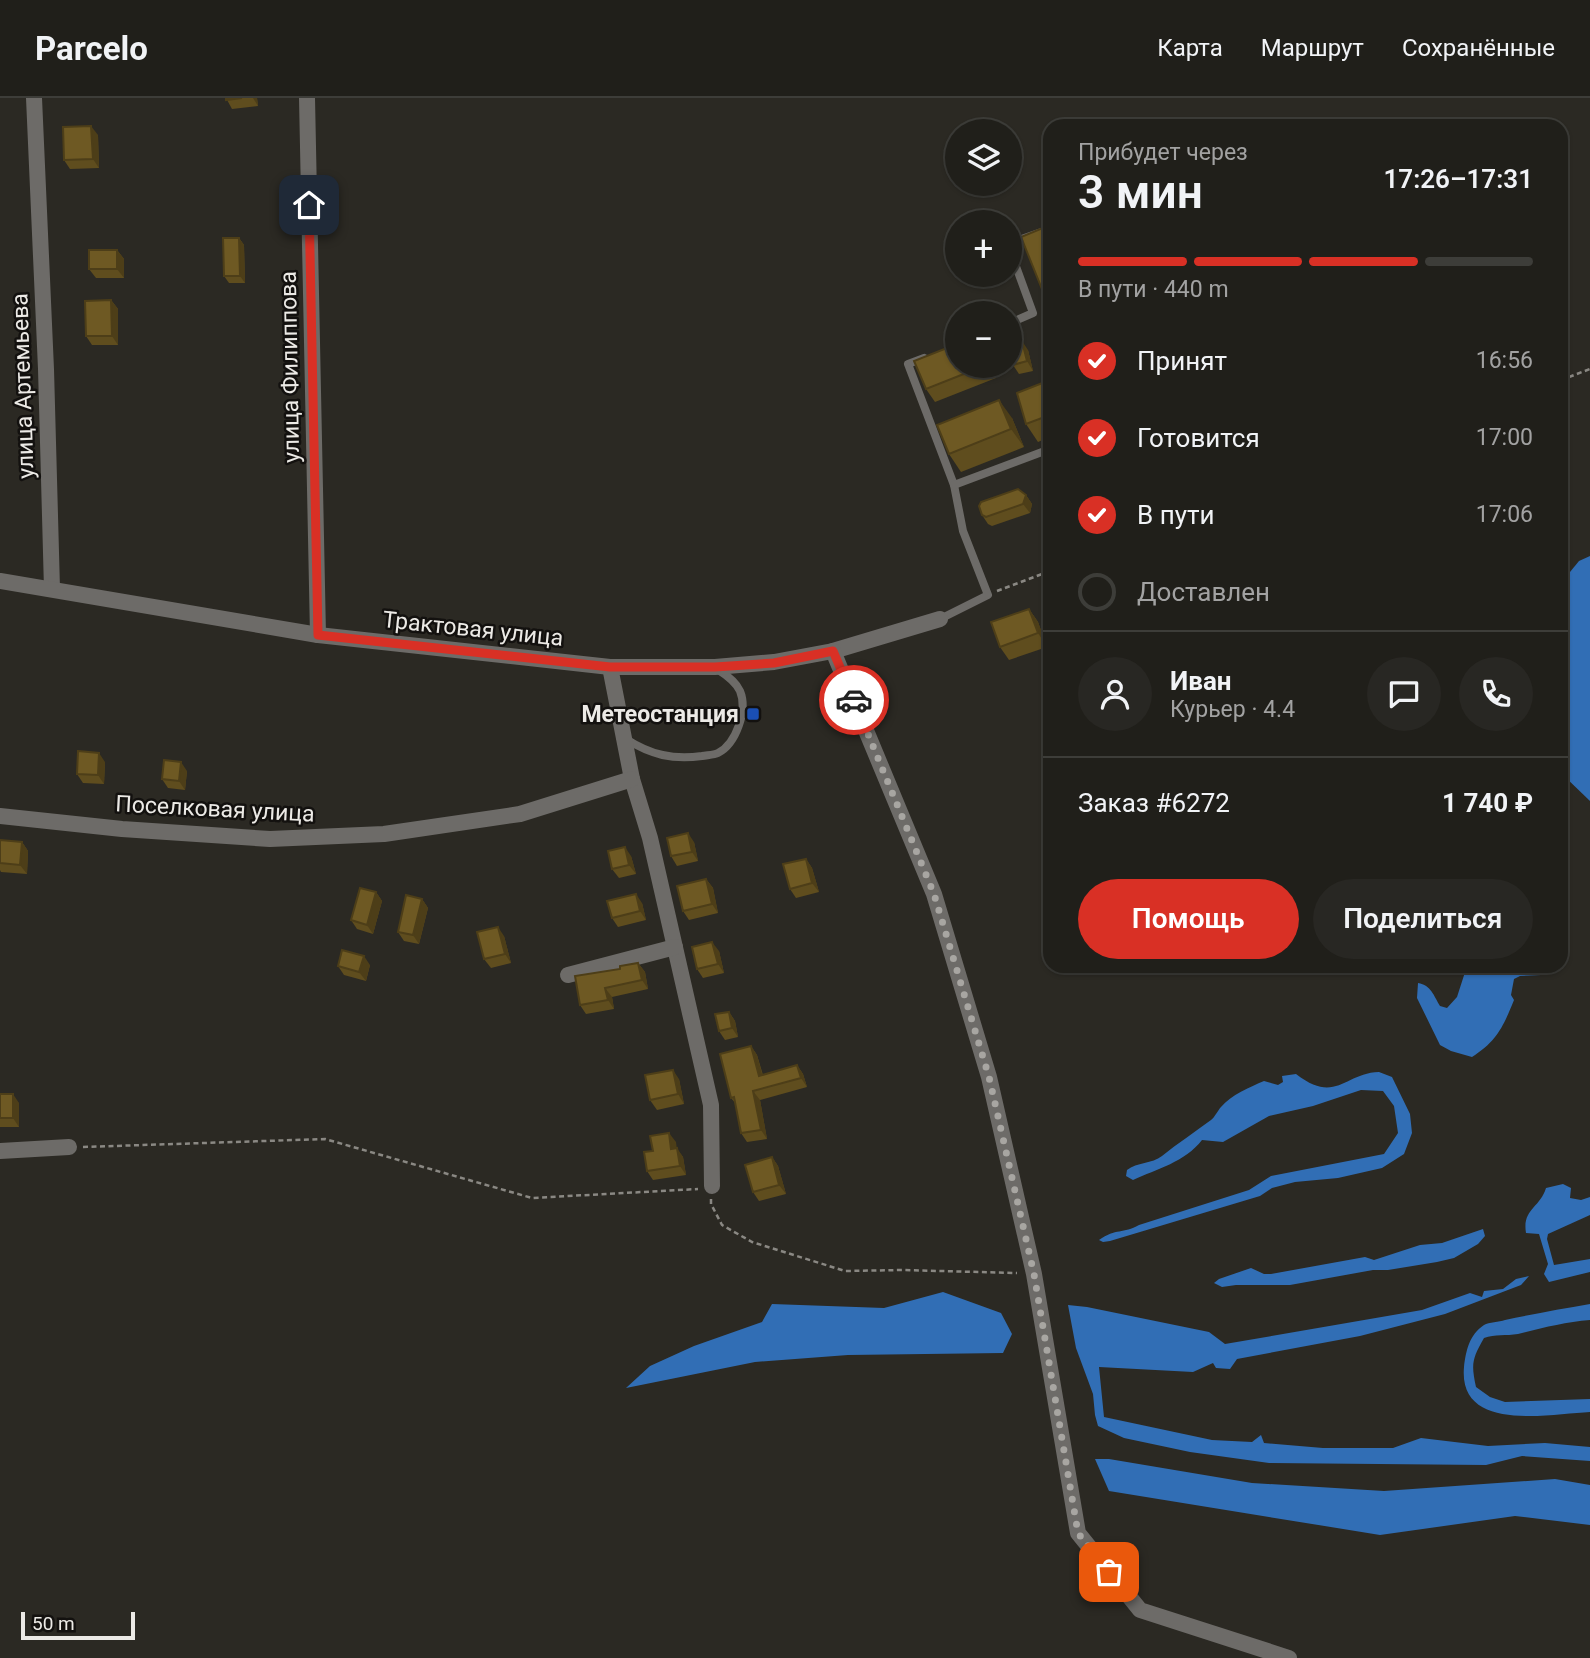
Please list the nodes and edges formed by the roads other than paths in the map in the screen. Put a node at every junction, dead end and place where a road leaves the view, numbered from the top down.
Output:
1 (34, 98) edge
2 (307, 98) edge
3 (1043, 231) edge
4 (1022, 239) edge
5 (1022, 284) edge
6 (1022, 318) edge
7 (933, 354) edge
8 (1043, 452) edge
9 (954, 485) junction
10 (0, 581) edge
11 (52, 590) junction
12 (940, 619) joint
13 (318, 635) junction
14 (833, 651) junction
15 (610, 667) junction
16 (715, 667) junction
17 (626, 739) junction
18 (632, 779) junction
19 (0, 816) edge
20 (675, 947) junction
21 (568, 975) dead end
22 (69, 1147) road end
23 (0, 1151) edge
24 (712, 1186) road end
25 (1289, 1658) edge

1 - 11 street, улица Артемьева
2 - 13 street, улица Филиппова
3 - 4 lane
5 - 6 lane
7 - 9 lane
8 - 9 lane
9 - 12 lane
10 - 11 street, Трактовая улица
11 - 13 street, Трактовая улица
12 - 14 street, Трактовая улица
13 - 15 street, Трактовая улица
14 - 16 street, Трактовая улица
14 - 25 street
15 - 16 street, Трактовая улица
15 - 17 street
16 - 17 lane
17 - 18 street
18 - 19 street, Поселковая улица
18 - 20 street
20 - 21 street
20 - 24 street
22 - 23 street

